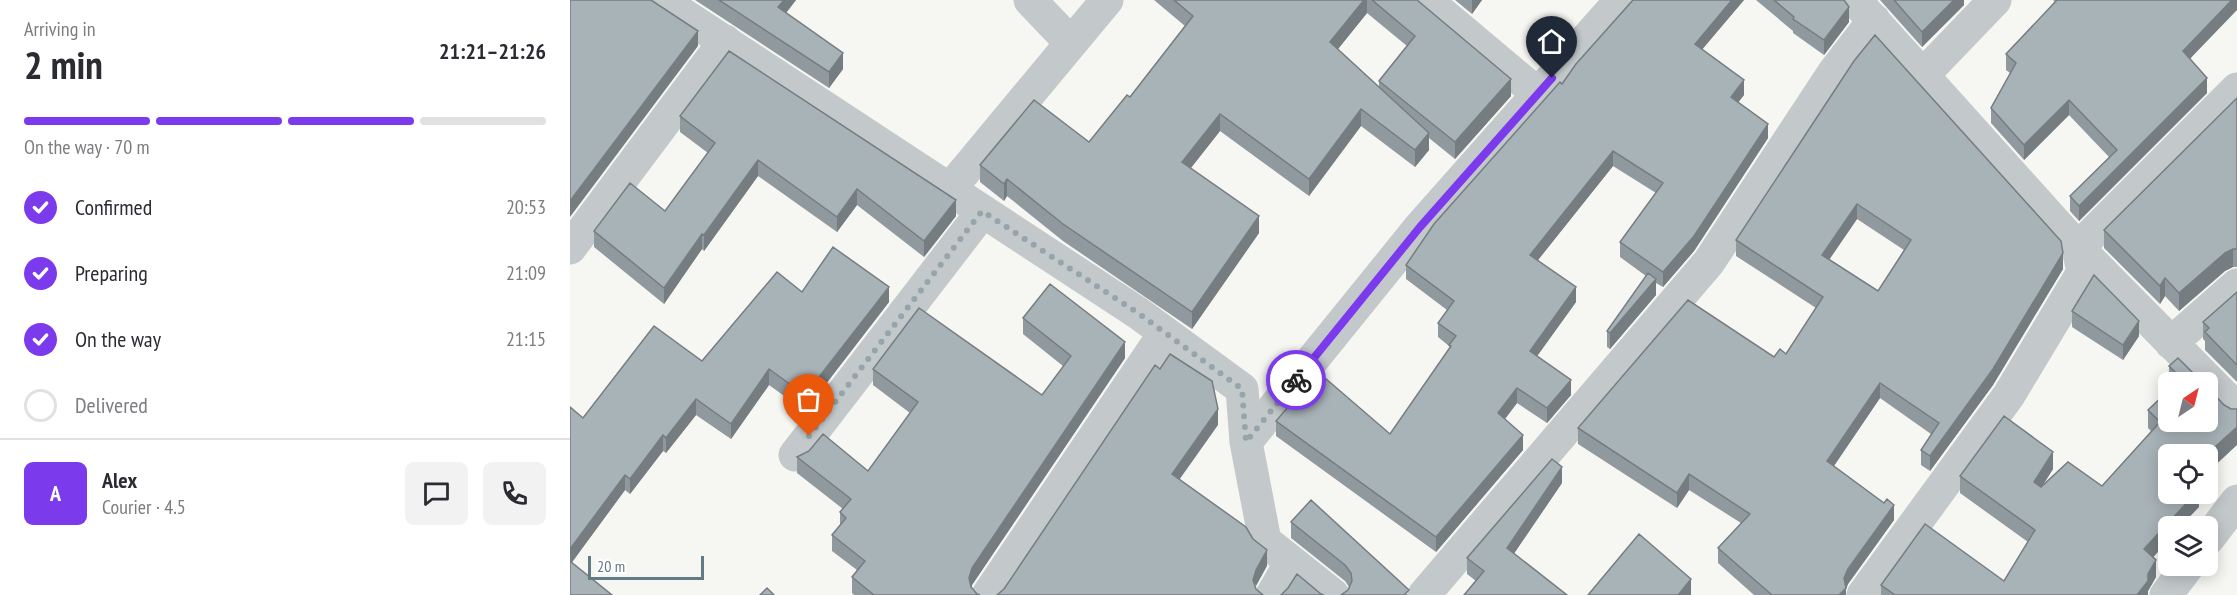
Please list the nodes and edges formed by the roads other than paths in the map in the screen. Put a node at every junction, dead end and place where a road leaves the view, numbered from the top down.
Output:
1 (661, 0) edge
2 (1030, 0) edge
3 (1107, 0) edge
4 (1426, 0) edge
5 (1621, 0) edge
6 (1995, 0) edge
7 (1864, 10) edge
8 (725, 41) junction
9 (1071, 43) junction
10 (1923, 75) junction
11 (2237, 89) edge
12 (1538, 94) junction
13 (950, 189) junction
14 (982, 211) junction
15 (570, 248) edge
16 (2078, 248) junction
17 (2237, 285) edge
18 (1164, 334) junction
19 (2171, 343) junction
20 (2237, 409) edge
21 (1246, 442) junction
22 (795, 455) edge
23 (2237, 501) edge
24 (2218, 526) edge
25 (1291, 562) junction
26 (2180, 576) edge
27 (988, 595) edge
28 (1272, 595) edge
29 (1333, 595) edge
30 (1424, 595) edge
31 (1863, 595) edge
32 (2166, 595) edge

1 - 8 street
2 - 9 street
3 - 9 street
4 - 12 street
5 - 12 street
6 - 10 street
7 - 10 street
7 - 30 street
8 - 13 street
8 - 15 street
9 - 13 street
10 - 16 street
11 - 16 street
12 - 21 street
13 - 14 street
14 - 18 street
14 - 22 street
16 - 19 street
16 - 31 street
17 - 19 street
18 - 21 street
18 - 27 street
19 - 20 street
21 - 25 street
23 - 24 street
25 - 28 street
25 - 29 street
26 - 32 street

